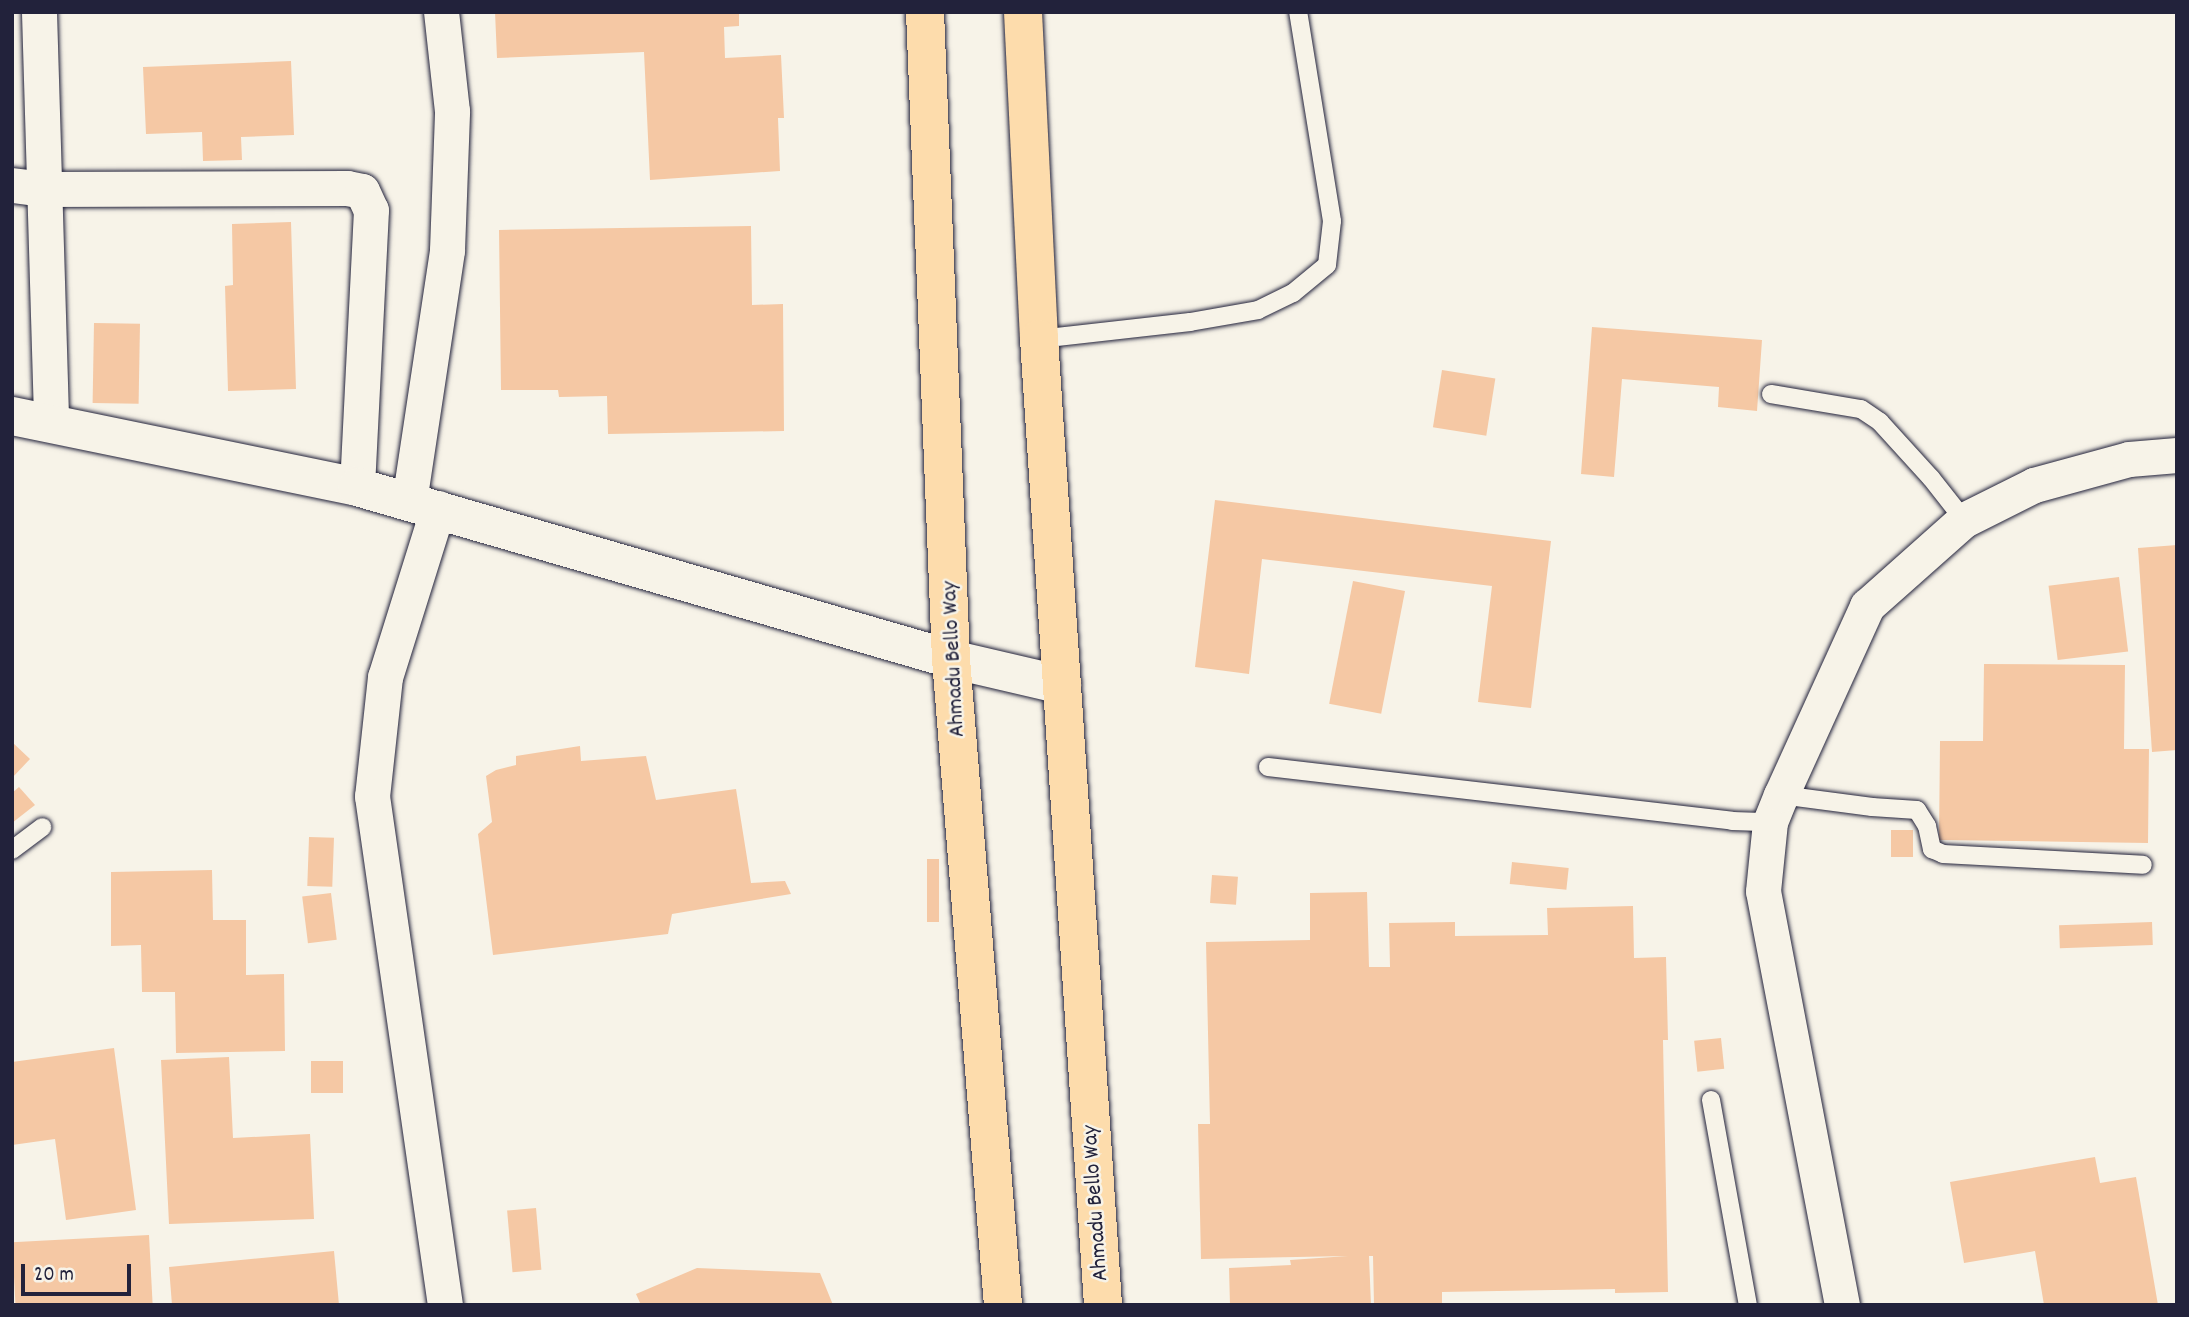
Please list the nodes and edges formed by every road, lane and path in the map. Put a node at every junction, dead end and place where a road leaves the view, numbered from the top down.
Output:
1 (39, 12) edge
2 (441, 12) edge
3 (925, 12) edge
4 (1023, 12) edge
5 (1298, 12) edge
6 (28, 187) edge
7 (1039, 339) junction
8 (1771, 394) dead end
9 (12, 416) edge
10 (51, 423) junction
11 (2177, 455) edge
12 (357, 487) junction
13 (424, 505) junction
14 (1964, 520) junction
15 (951, 659) junction
16 (1062, 685) junction
17 (1268, 766) dead end
18 (1775, 809) junction
19 (41, 827) dead end
20 (12, 850) edge
21 (2143, 865) dead end
22 (1711, 1100) dead end
23 (445, 1305) edge
24 (1003, 1305) edge
25 (1104, 1305) edge
26 (1748, 1305) edge
27 (1842, 1305) edge

1 - 6 street
2 - 13 street
3 - 15 main road, Ahmadu Bello Way
4 - 7 main road, Ahmadu Bello Way
5 - 7 lane
6 - 10 street
6 - 12 street
7 - 16 main road, Ahmadu Bello Way
8 - 14 lane
9 - 10 street
10 - 12 street
11 - 14 street
12 - 13 street
13 - 15 street
13 - 23 street
14 - 18 street
15 - 16 street
15 - 24 main road, Ahmadu Bello Way
16 - 25 main road, Ahmadu Bello Way
17 - 18 lane
18 - 21 lane
18 - 27 street
19 - 20 lane
22 - 26 lane

